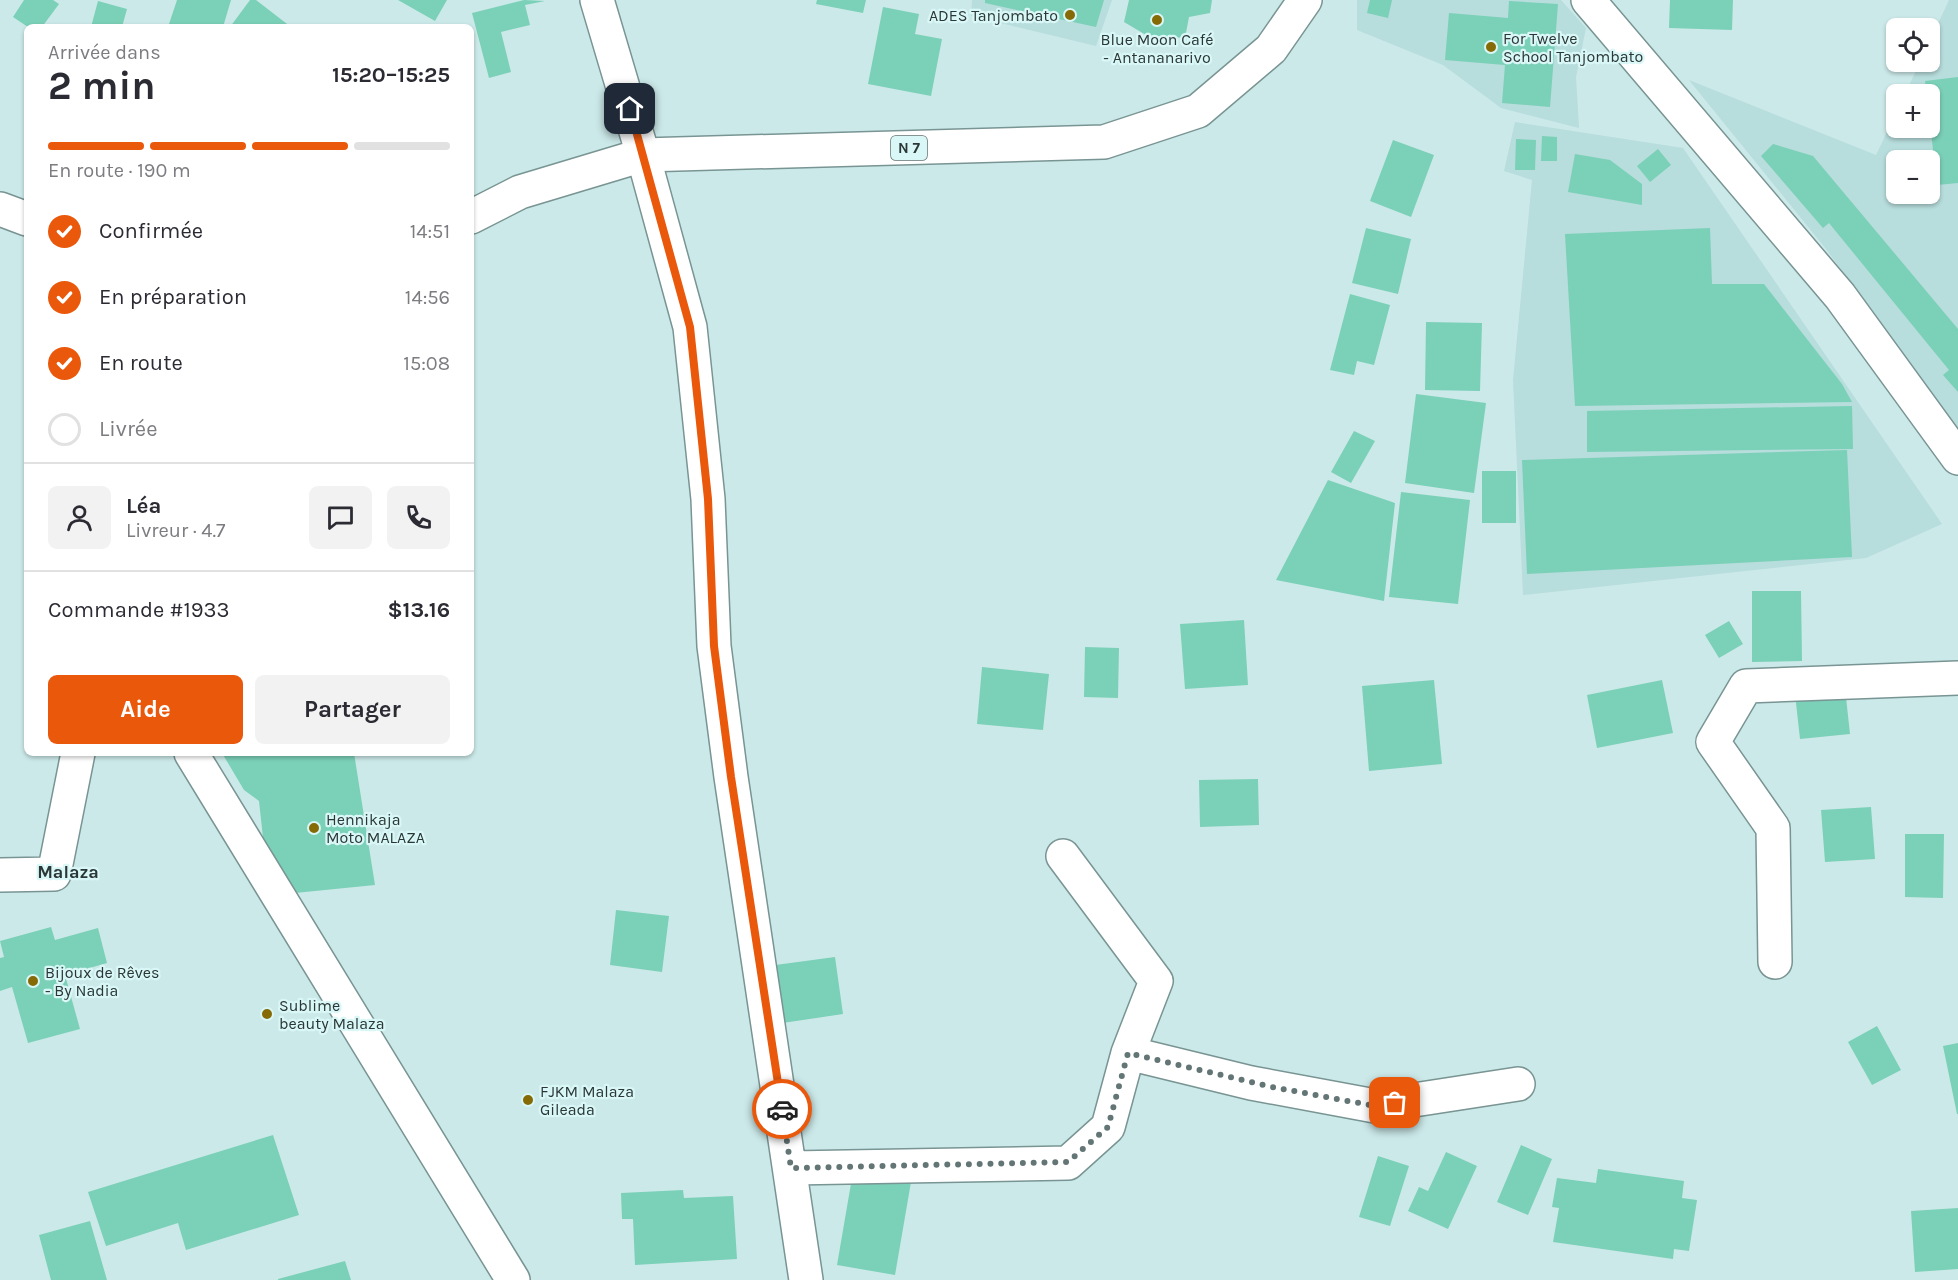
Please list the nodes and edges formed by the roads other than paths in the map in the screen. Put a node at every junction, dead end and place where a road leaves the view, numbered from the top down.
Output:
1 (597, 0) edge
2 (1305, 0) edge
3 (1588, 0) edge
4 (643, 155) junction
5 (0, 209) edge
6 (474, 215) edge
7 (24, 218) edge
8 (1958, 458) edge
9 (1958, 678) edge
10 (77, 756) edge
11 (193, 756) edge
12 (1063, 856) dead end
13 (0, 875) edge
14 (1774, 962) dead end
15 (1128, 1053) junction
16 (1518, 1084) dead end
17 (791, 1168) junction
18 (513, 1280) edge
19 (806, 1280) edge

1 - 4 street
2 - 4 street, N 7
3 - 8 street
4 - 6 street, N 7
4 - 17 street
5 - 7 street
9 - 14 street
10 - 13 street
11 - 18 street
12 - 15 street
15 - 16 street
15 - 17 street
17 - 19 street

